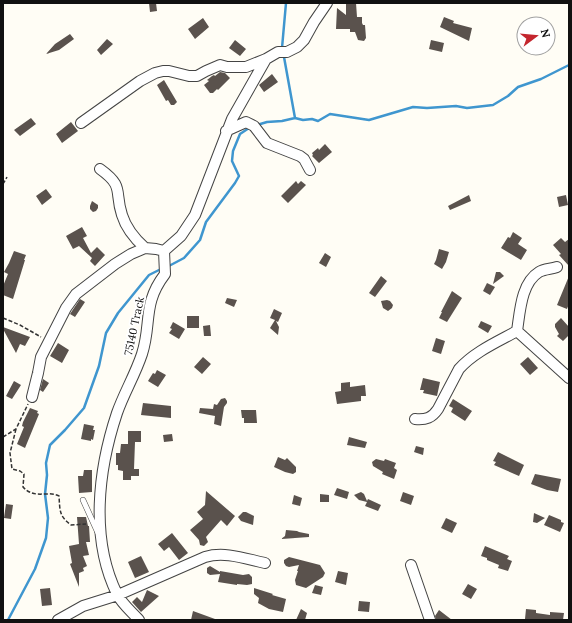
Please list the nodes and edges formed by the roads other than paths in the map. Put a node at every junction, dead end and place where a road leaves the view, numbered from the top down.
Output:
1 (327, 3) edge
2 (266, 59) junction
3 (81, 123) dead end
4 (226, 131) junction
5 (100, 169) dead end
6 (310, 170) dead end
7 (145, 248) junction
8 (164, 251) junction
9 (557, 267) dead end
10 (517, 331) junction
11 (569, 378) edge
12 (32, 397) road end
13 (415, 419) dead end
14 (83, 500) dead end
15 (103, 547) junction
16 (265, 564) dead end
17 (411, 565) dead end
18 (118, 595) junction
19 (58, 620) edge
20 (139, 620) edge
21 (430, 620) edge

1 - 2 street
2 - 3 street
2 - 4 street
4 - 6 street
4 - 8 street
5 - 7 street
7 - 8 street
7 - 12 street
8 - 15 street, 75140 Track
9 - 10 street
10 - 11 street
10 - 13 street
14 - 15 lane
15 - 18 street, 75140 Track
16 - 18 street
17 - 21 street
18 - 19 street
18 - 20 street, 75140 Track

